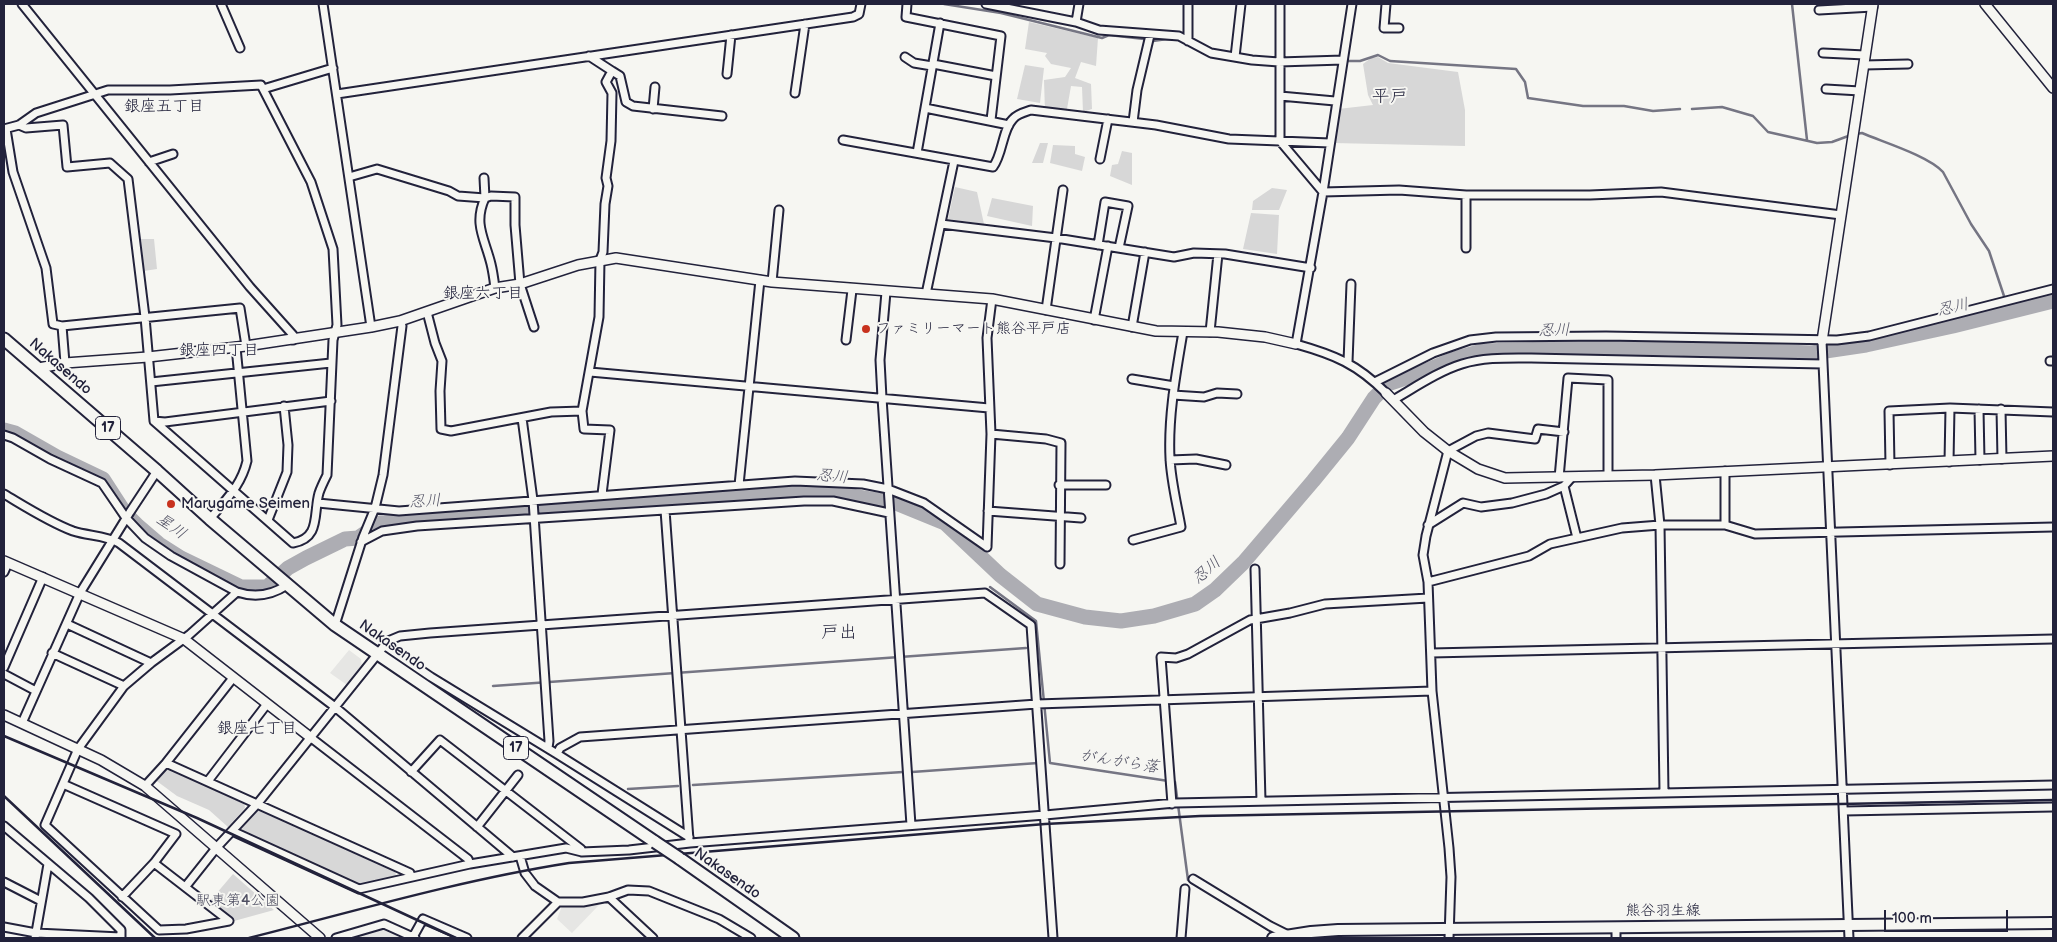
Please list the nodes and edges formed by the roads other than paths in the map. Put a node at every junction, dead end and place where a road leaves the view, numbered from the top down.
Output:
1 (22, 4) edge
2 (221, 4) edge
3 (323, 4) edge
4 (861, 4) edge
5 (907, 4) edge
6 (986, 4) edge
7 (1079, 4) edge
8 (1188, 4) edge
9 (1241, 4) edge
10 (1280, 4) edge
11 (1352, 4) edge
12 (1386, 4) edge
13 (1986, 4) edge
14 (1873, 5) edge
15 (1819, 10) dead end
16 (1076, 22) junction
17 (940, 23) junction
18 (805, 24) junction
19 (1399, 28) dead end
20 (1150, 35) junction
21 (730, 36) junction
22 (1188, 41) junction
23 (240, 48) dead end
24 (1823, 53) dead end
25 (1866, 55) junction
26 (589, 56) junction
27 (905, 57) dead end
28 (1235, 57) junction
29 (1343, 60) junction
30 (1280, 62) junction
31 (1908, 64) dead end
32 (932, 65) junction
33 (1864, 65) junction
34 (333, 68) junction
35 (612, 71) junction
36 (727, 74) dead end
37 (996, 76) junction
38 (654, 87) dead end
39 (2053, 88) edge
40 (263, 89) junction
41 (1826, 89) dead end
42 (1860, 91) junction
43 (795, 93) dead end
44 (94, 94) junction
45 (337, 94) junction
46 (1280, 96) junction
47 (1336, 101) junction
48 (653, 108) junction
49 (925, 108) junction
50 (722, 116) dead end
51 (1108, 119) junction
52 (991, 120) junction
53 (1133, 122) junction
54 (1009, 124) junction
55 (19, 125) junction
56 (5, 129) edge
57 (843, 140) dead end
58 (1280, 142) junction
59 (1330, 143) junction
60 (917, 153) junction
61 (173, 154) dead end
62 (1100, 159) dead end
63 (954, 161) junction
64 (149, 162) junction
65 (349, 177) junction
66 (484, 178) dead end
67 (1063, 190) dead end
68 (1323, 192) junction
69 (1466, 195) junction
70 (485, 198) junction
71 (779, 210) dead end
72 (1841, 215) junction
73 (941, 224) junction
74 (1056, 238) junction
75 (1098, 245) junction
76 (1108, 246) junction
77 (1119, 248) junction
78 (1466, 248) dead end
79 (1145, 252) junction
80 (1218, 254) junction
81 (600, 260) junction
82 (1310, 268) junction
83 (760, 280) junction
84 (772, 282) junction
85 (520, 284) junction
86 (1351, 284) dead end
87 (495, 288) junction
88 (2053, 289) edge
89 (852, 290) junction
90 (886, 292) junction
91 (926, 294) junction
92 (992, 300) junction
93 (1046, 310) junction
94 (427, 312) junction
95 (145, 318) junction
96 (1094, 320) junction
97 (400, 321) junction
98 (62, 326) junction
99 (370, 326) junction
100 (534, 327) dead end
101 (1132, 327) junction
102 (1183, 332) junction
103 (1210, 332) junction
104 (335, 333) junction
105 (4, 339) edge
106 (294, 340) junction
107 (846, 340) dead end
108 (1822, 341) junction
109 (1296, 344) junction
110 (241, 346) junction
111 (148, 357) junction
112 (1348, 362) junction
113 (65, 363) junction
114 (331, 363) junction
115 (1823, 364) junction
116 (39, 368) junction
117 (590, 372) junction
118 (239, 373) junction
119 (1132, 379) dead end
120 (151, 382) junction
121 (1376, 383) junction
122 (1174, 386) junction
123 (748, 387) junction
124 (1237, 394) dead end
125 (1173, 395) junction
126 (1390, 396) junction
127 (882, 398) junction
128 (331, 400) junction
129 (284, 406) junction
130 (989, 408) junction
131 (1950, 408) junction
132 (1979, 409) junction
133 (2001, 409) junction
134 (242, 411) junction
135 (582, 411) junction
136 (2053, 412) edge
137 (522, 418) junction
138 (154, 421) junction
139 (1564, 432) junction
140 (991, 434) junction
141 (4, 435) edge
142 (1448, 451) junction
143 (2053, 456) edge
144 (2002, 459) junction
145 (1170, 460) junction
146 (1980, 460) junction
147 (1949, 462) junction
148 (1226, 465) dead end
149 (1890, 465) junction
150 (1827, 467) junction
151 (157, 471) junction
152 (1725, 471) junction
153 (1655, 475) junction
154 (1608, 476) junction
155 (1572, 477) junction
156 (1559, 478) junction
157 (739, 485) junction
158 (1059, 485) junction
159 (1106, 485) dead end
160 (1564, 486) junction
161 (234, 491) junction
162 (888, 491) junction
163 (4, 494) edge
164 (602, 494) junction
165 (533, 502) junction
166 (318, 503) junction
167 (375, 508) junction
168 (665, 510) junction
169 (889, 511) junction
170 (988, 511) junction
171 (128, 515) junction
172 (1060, 516) junction
173 (210, 518) junction
174 (1081, 518) dead end
175 (534, 519) junction
176 (268, 520) junction
177 (1428, 525) junction
178 (1660, 525) junction
179 (1725, 525) junction
180 (2053, 527) edge
181 (1830, 531) junction
182 (1577, 538) junction
183 (362, 539) junction
184 (113, 540) junction
185 (1133, 540) dead end
186 (6, 562) edge
187 (1060, 564) dead end
188 (1255, 569) dead end
189 (4, 572) edge
190 (43, 577) junction
191 (1428, 582) junction
192 (289, 586) junction
193 (237, 592) junction
194 (80, 593) junction
195 (1428, 598) junction
196 (896, 600) junction
197 (211, 615) junction
198 (673, 615) junction
199 (1256, 619) junction
200 (67, 624) junction
201 (335, 625) junction
202 (542, 625) junction
203 (184, 639) junction
204 (2053, 639) edge
205 (1834, 644) junction
206 (1660, 648) junction
207 (380, 650) junction
208 (52, 653) junction
209 (1431, 653) junction
210 (151, 662) junction
211 (4, 667) edge
212 (4, 674) edge
213 (233, 678) junction
214 (124, 686) junction
215 (36, 691) junction
216 (1432, 691) junction
217 (1258, 698) junction
218 (1164, 700) junction
219 (267, 704) junction
220 (1038, 704) junction
221 (335, 707) junction
222 (904, 714) junction
223 (4, 715) edge
224 (22, 723) junction
225 (682, 729) junction
226 (310, 737) junction
227 (548, 748) junction
228 (78, 749) junction
229 (557, 754) junction
230 (166, 763) junction
231 (412, 772) junction
232 (518, 775) dead end
233 (208, 781) junction
234 (63, 784) junction
235 (2053, 785) edge
236 (145, 786) junction
237 (1843, 788) junction
238 (506, 791) junction
239 (1664, 792) junction
240 (1442, 798) junction
241 (1261, 801) junction
242 (258, 803) junction
243 (1176, 803) junction
244 (2053, 807) edge
245 (1844, 811) junction
246 (1045, 816) junction
247 (911, 825) junction
248 (4, 826) edge
249 (478, 827) junction
250 (232, 830) junction
251 (689, 840) junction
252 (217, 847) junction
253 (582, 852) junction
254 (516, 856) junction
255 (154, 862) junction
256 (48, 864) junction
257 (470, 864) junction
258 (411, 876) junction
259 (1193, 879) dead end
260 (4, 882) edge
261 (186, 886) junction
262 (1184, 889) dead end
263 (122, 897) junction
264 (609, 897) junction
265 (41, 901) junction
266 (558, 902) junction
267 (2053, 923) edge
268 (1848, 926) junction
269 (4, 927) edge
270 (1616, 927) junction
271 (1449, 934) edge
272 (35, 935) edge
273 (1287, 935) junction
274 (320, 938) edge
275 (336, 938) edge
276 (414, 938) edge
277 (467, 938) edge
278 (522, 938) edge
279 (653, 938) edge
280 (751, 938) edge
281 (793, 938) edge
282 (1053, 938) edge
283 (1181, 938) edge
284 (1273, 938) edge
285 (1616, 938) edge
286 (1849, 938) edge

1 - 44 street
2 - 23 street
3 - 34 street
4 - 18 street
5 - 17 street
6 - 16 street
7 - 16 street
8 - 22 street
9 - 28 street
10 - 30 street
11 - 29 street
12 - 19 street
13 - 39 street
14 - 15 street
14 - 25 street
16 - 20 street
17 - 32 street
17 - 37 street
18 - 21 street
18 - 43 street
20 - 22 street
20 - 53 street
21 - 26 street
21 - 36 street
22 - 28 street
24 - 25 street
25 - 33 street
26 - 35 street
26 - 45 street
27 - 32 street
28 - 30 street
29 - 30 street
29 - 47 street
30 - 46 street
31 - 33 street
32 - 37 street
32 - 49 street
33 - 42 street
34 - 40 street
34 - 45 street
35 - 48 street
35 - 81 street
37 - 52 street
38 - 48 street
40 - 44 street
40 - 104 street
41 - 42 street
42 - 72 street
44 - 55 street
44 - 64 street
45 - 65 street
46 - 47 street
46 - 58 street
47 - 59 street
48 - 50 street
49 - 52 street
49 - 60 street
51 - 53 street
51 - 54 street
51 - 62 street
52 - 54 street
53 - 58 street
54 - 63 street
55 - 56 street
55 - 95 street
56 - 98 street
57 - 60 street
58 - 59 street
58 - 68 street
59 - 68 street
60 - 63 street
61 - 64 street
63 - 73 street
64 - 106 street
65 - 70 street
65 - 99 street
66 - 70 street
67 - 74 street
68 - 69 street
68 - 82 street
69 - 72 street
69 - 78 street
70 - 85 street
70 - 87 street
71 - 84 street
72 - 108 street
73 - 74 street
73 - 91 street
74 - 75 street
74 - 93 street
75 - 76 street
75 - 77 street
76 - 77 street
76 - 96 street
77 - 79 street
79 - 80 street
79 - 101 street
80 - 82 street
80 - 103 street
81 - 83 street
81 - 85 street
81 - 117 street
82 - 109 street
83 - 84 street
83 - 123 street
84 - 89 street
85 - 87 street
85 - 100 street
86 - 112 street
87 - 94 street
88 - 108 street
89 - 90 street
89 - 107 street
90 - 91 street
90 - 127 street
91 - 92 street
92 - 93 street
92 - 130 street
93 - 96 street
94 - 97 street
94 - 137 street
95 - 98 street
95 - 110 street
95 - 111 street
96 - 101 street
97 - 99 street
97 - 167 street
98 - 113 street
99 - 104 street
101 - 102 street
102 - 103 street
102 - 122 street
103 - 109 street
104 - 106 street
104 - 114 street
105 - 116 highway, Nakasendo / 17
106 - 110 street
108 - 115 street
108 - 121 street
109 - 112 street
110 - 111 street
110 - 118 street
111 - 113 street
111 - 120 street
112 - 121 street
113 - 116 street
114 - 118 street
114 - 128 street
115 - 126 street
115 - 150 street
116 - 151 highway, Nakasendo / 17
117 - 123 street
117 - 135 street
118 - 120 street
118 - 134 street
119 - 122 street
120 - 138 street
121 - 126 street
122 - 125 street
123 - 127 street
123 - 157 street
124 - 125 street
125 - 145 street
126 - 142 street
127 - 130 street
127 - 162 street
128 - 129 street
128 - 166 street
129 - 134 street
129 - 176 street
130 - 140 street
131 - 132 street
131 - 147 street
131 - 149 street
132 - 133 street
132 - 146 street
133 - 136 street
133 - 144 street
134 - 138 street
134 - 161 street
135 - 137 street
135 - 164 street
137 - 165 street
138 - 161 street
139 - 142 street
139 - 154 street
139 - 156 street
140 - 158 street
140 - 170 street
141 - 171 street
142 - 156 street
142 - 177 street
143 - 144 street
144 - 146 street
145 - 148 street
145 - 185 street
146 - 147 street
147 - 149 street
149 - 150 street
150 - 152 street
150 - 181 street
151 - 171 street
151 - 173 highway, Nakasendo / 17
152 - 153 street
152 - 179 street
153 - 154 street
153 - 178 street
154 - 155 street
155 - 156 street
155 - 160 street
157 - 162 street
157 - 164 street
158 - 159 street
158 - 172 street
160 - 177 street
160 - 182 street
161 - 173 street
161 - 176 street
162 - 169 street
162 - 170 street
163 - 184 street
164 - 165 street
165 - 167 street
165 - 175 street
166 - 167 street
166 - 176 street
167 - 183 street
168 - 169 street
168 - 175 street
168 - 198 street
169 - 196 street
170 - 172 street
171 - 184 street
171 - 193 street
172 - 174 street
172 - 187 street
173 - 192 highway, Nakasendo / 17
175 - 183 street
175 - 202 street
177 - 191 street
178 - 179 street
178 - 182 street
178 - 206 street
179 - 181 street
180 - 181 street
181 - 205 street
182 - 191 street
183 - 201 street
184 - 194 street
184 - 197 street
186 - 189 street
186 - 190 street
188 - 199 street
190 - 194 street
190 - 211 street
191 - 195 street
192 - 193 street
192 - 201 highway, Nakasendo / 17
193 - 197 street
194 - 200 street
194 - 203 street
195 - 199 street
195 - 209 street
196 - 198 street
196 - 220 street
196 - 222 street
197 - 203 street
197 - 221 street
198 - 202 street
198 - 225 street
199 - 217 street
199 - 218 street
200 - 208 street
200 - 210 street
201 - 207 highway, Nakasendo / 17
202 - 207 street
202 - 227 street
203 - 210 street
203 - 213 street
204 - 205 street
205 - 206 street
205 - 237 street
206 - 209 street
206 - 239 street
207 - 221 street
207 - 227 street
207 - 281 highway, Nakasendo / 17, bridge
208 - 214 street
208 - 215 street
209 - 216 street
210 - 214 street
212 - 215 street
213 - 219 street
213 - 230 street
214 - 228 street
215 - 224 street
216 - 217 street
216 - 240 street
217 - 218 street
217 - 241 street
218 - 220 street
218 - 243 street
219 - 226 street
219 - 233 street
220 - 222 street
220 - 246 street
221 - 226 street
221 - 231 street
222 - 225 street
222 - 247 street
223 - 224 street
224 - 228 street
225 - 229 street
225 - 251 street
226 - 242 street
226 - 257 street
227 - 229 street
228 - 234 street
228 - 236 street
229 - 251 street
230 - 233 street
230 - 236 street
231 - 238 street
231 - 249 street
232 - 238 street
233 - 242 street
234 - 255 street
234 - 263 street
235 - 237 street
236 - 252 street
237 - 239 street
237 - 245 street
238 - 249 street
238 - 253 street
239 - 240 street
240 - 241 street
240 - 271 street
241 - 243 street
242 - 250 street
242 - 258 street
243 - 246 street
244 - 245 street
245 - 268 street
246 - 247 street
246 - 282 street
247 - 251 street
248 - 256 street
249 - 254 street
250 - 252 street
250 - 258 street
251 - 253 street
252 - 261 street
252 - 274 street
253 - 254 street
254 - 257 street
254 - 266 street
255 - 261 street
255 - 263 street
256 - 265 street
256 - 272 street
257 - 258 street
259 - 273 street
260 - 265 street
261 - 263 street
262 - 283 street
264 - 266 street
264 - 279 street
264 - 280 street
265 - 272 street
266 - 278 street
267 - 268 main road, 熊谷羽生線
268 - 270 main road, 熊谷羽生線
268 - 286 street
269 - 272 street
270 - 271 main road, 熊谷羽生線
270 - 285 street
271 - 273 main road, 熊谷羽生線
273 - 284 main road, 熊谷羽生線
275 - 276 street
276 - 277 street

